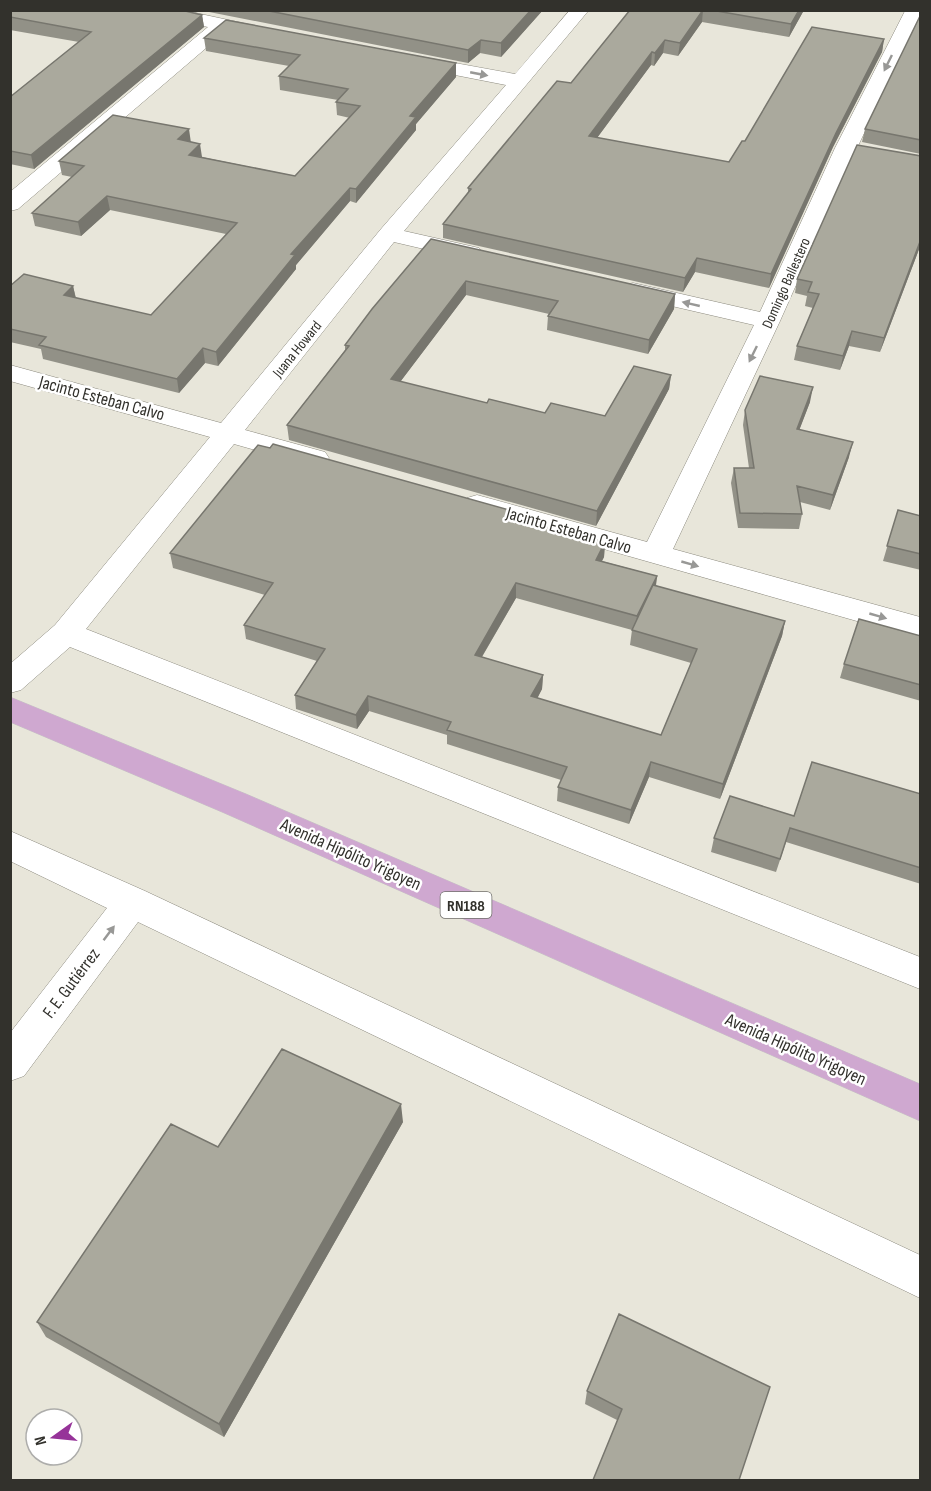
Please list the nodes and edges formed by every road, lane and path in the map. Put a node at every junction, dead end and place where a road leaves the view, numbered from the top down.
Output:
1 (153, 10) edge
2 (580, 10) edge
3 (914, 11) edge
4 (921, 12) edge
5 (222, 25) junction
6 (279, 36) edge
7 (393, 57) edge
8 (519, 81) junction
9 (10, 204) edge
10 (389, 234) junction
11 (492, 258) edge
12 (608, 284) edge
13 (768, 321) junction
14 (10, 373) edge
15 (229, 434) junction
16 (345, 466) edge
17 (448, 496) edge
18 (656, 554) junction
19 (921, 628) edge
20 (66, 633) junction
21 (10, 682) edge
22 (10, 709) edge
23 (10, 845) edge
24 (132, 902) junction
25 (921, 973) edge
26 (10, 1064) edge
27 (921, 1103) edge
28 (921, 1277) edge

1 - 5 street
2 - 8 street, Juana Howard
3 - 4 street
3 -> 13 street, Domingo Ballestero
5 - 6 street
5 - 9 street
7 -> 8 street
8 - 10 street, Juana Howard
10 - 11 street
10 - 15 street, Juana Howard
13 -> 12 street
13 -> 18 street, Domingo Ballestero
14 - 15 street, Jacinto Esteban Calvo
15 - 16 street, Jacinto Esteban Calvo
15 - 20 street, Juana Howard
17 - 18 street, Jacinto Esteban Calvo
18 -> 19 street, Jacinto Esteban Calvo
20 - 21 street, Juana Howard
20 - 25 street
22 - 27 main road, Avenida Hipólito Yrigoyen / RN188
23 - 24 street
26 -> 24 street, F. E. Gutiérrez
24 - 28 street

